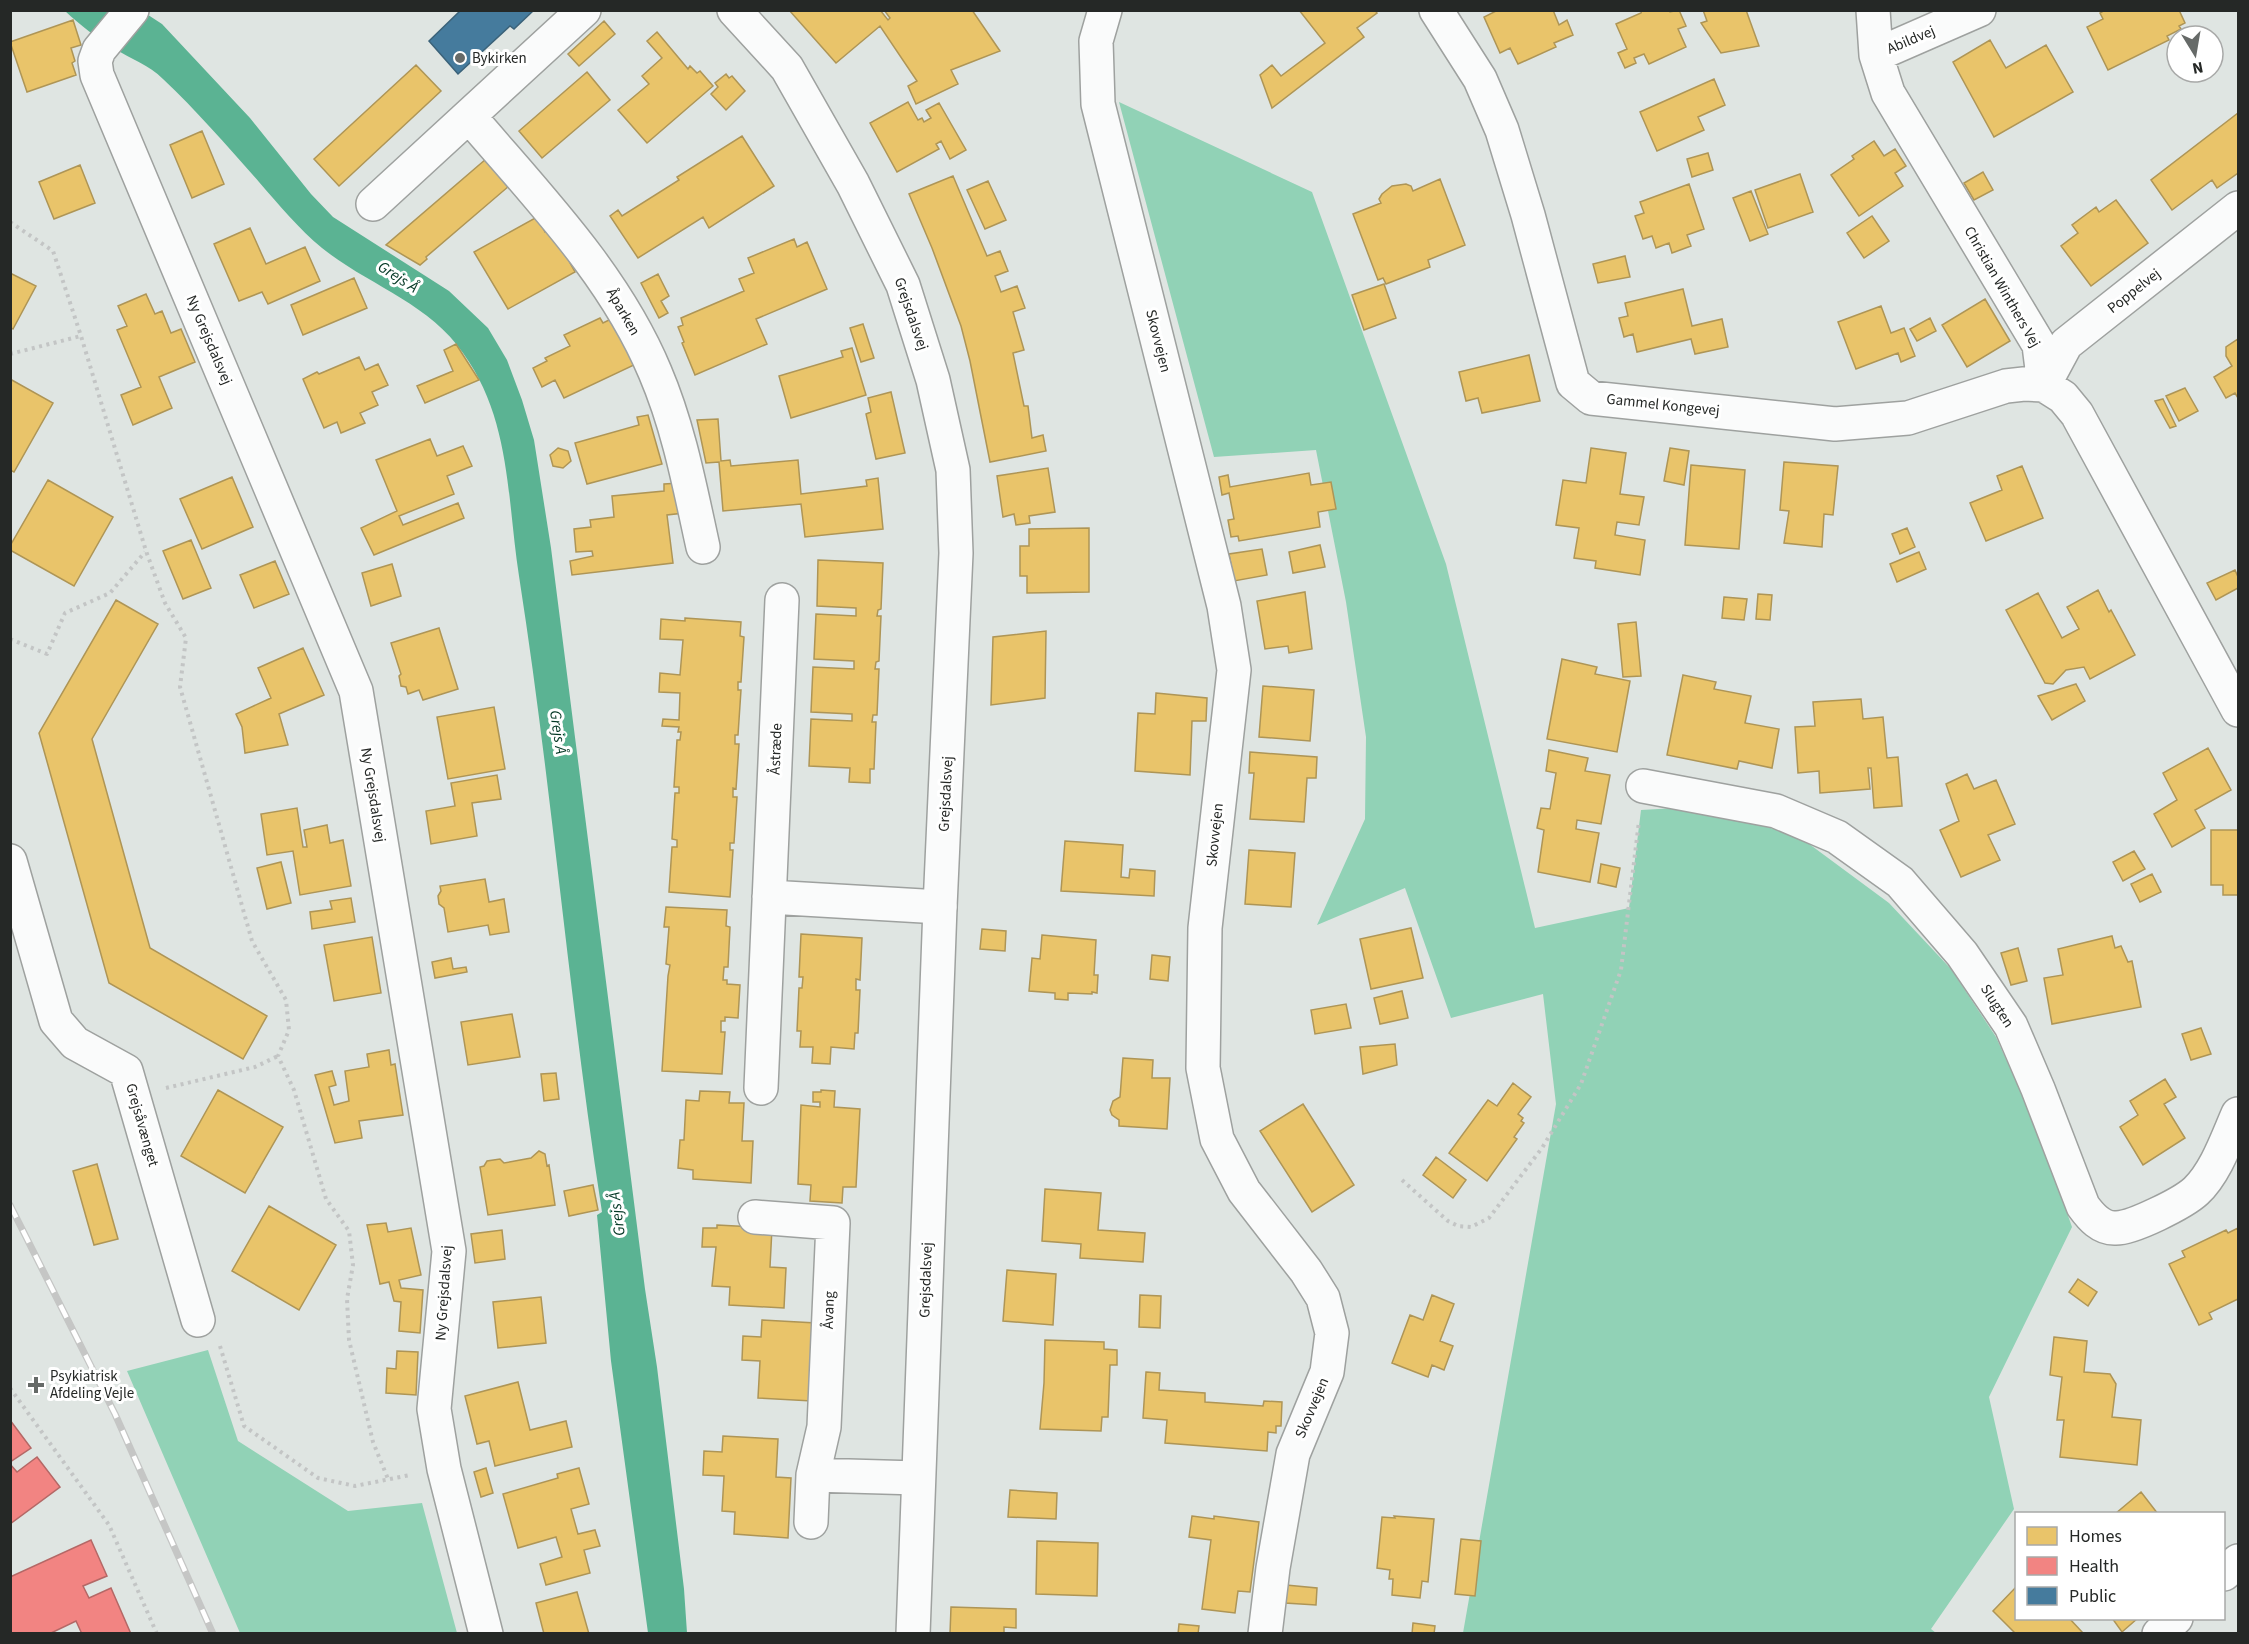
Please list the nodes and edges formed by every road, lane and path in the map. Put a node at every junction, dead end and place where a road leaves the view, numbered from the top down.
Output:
1 (132, 10) edge
2 (584, 10) edge
3 (734, 10) edge
4 (1105, 10) edge
5 (1436, 10) edge
6 (1873, 10) edge
7 (1979, 10) edge
8 (1876, 55) junction
9 (469, 116) junction
10 (373, 204) dead end
11 (2238, 208) edge
12 (10, 222) edge
13 (81, 336) junction
14 (10, 354) edge
15 (2044, 385) junction
16 (703, 547) dead end
17 (146, 551) junction
18 (782, 600) dead end
19 (10, 639) edge
20 (2236, 700) edge
21 (1643, 786) joint
22 (10, 861) edge
23 (769, 897) junction
24 (940, 907) junction
25 (278, 1056) junction
26 (761, 1088) dead end
27 (134, 1096) junction
28 (2238, 1114) edge
29 (1402, 1180) dead end
30 (755, 1217) dead end
31 (198, 1320) joint
32 (10, 1388) edge
33 (444, 1469) junction
34 (813, 1475) junction
35 (918, 1478) junction
36 (388, 1479) junction
37 (811, 1522) dead end
38 (2238, 1560) edge
39 (2225, 1572) edge
40 (2174, 1620) edge
41 (157, 1634) edge
42 (486, 1634) edge
43 (913, 1634) edge
44 (1265, 1634) edge
45 (2159, 1634) edge

1 - 33 street, Ny Grejsdalsvej
2 - 9 street
3 - 24 street, Grejsdalsvej
4 - 44 street, Skovvejen
5 - 15 street, Gammel Kongevej
6 - 8 street, Christian Winthers Vej
7 - 8 street, Abildvej
8 - 15 street, Christian Winthers Vej
9 - 10 street
9 - 16 street, Åparken
11 - 15 street, Poppelvej
12 - 13 path
13 - 14 path
13 - 17 path
15 - 20 street
17 - 19 path
17 - 25 path
18 - 23 street, Åstræde
21 - 28 street, Slugten
21 - 29 path
22 - 27 street, Grejsåvænget
23 - 24 street
23 - 26 street, Åstræde
24 - 35 street, Grejsdalsvej
25 - 27 path
25 - 36 path
27 - 31 street, Grejsåvænget
30 - 34 street, Åvang
31 - 36 path
32 - 41 path
33 - 36 path
33 - 42 street, Ny Grejsdalsvej
34 - 35 street
34 - 37 street, Åvang
35 - 43 street, Grejsdalsvej
38 - 39 street
40 - 45 street

